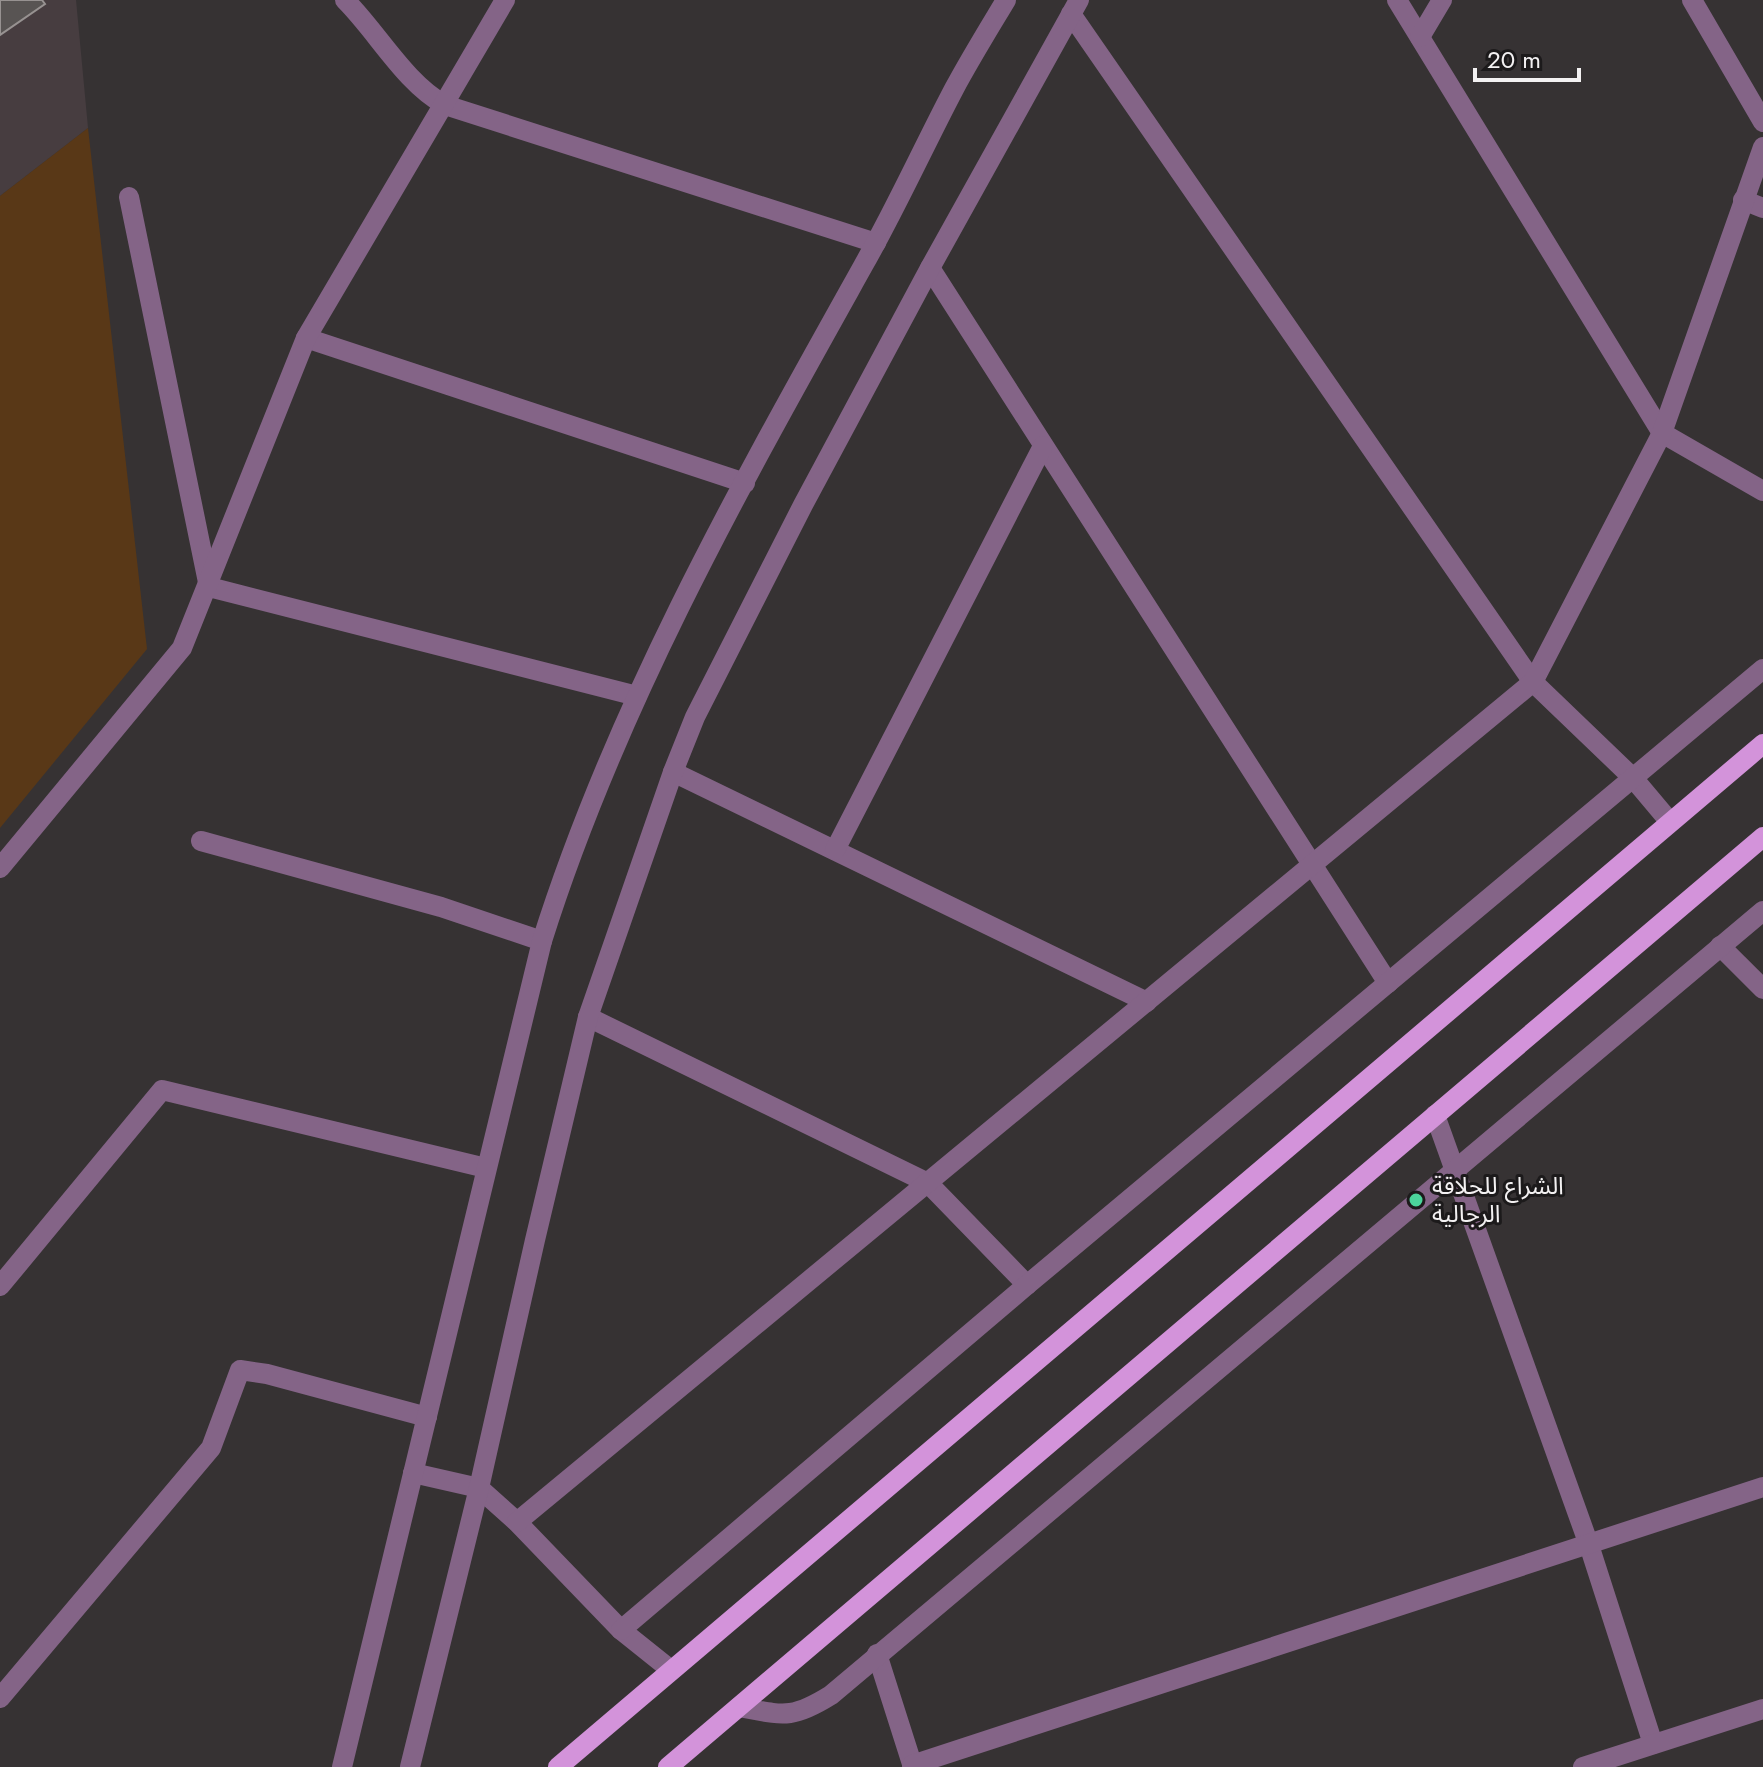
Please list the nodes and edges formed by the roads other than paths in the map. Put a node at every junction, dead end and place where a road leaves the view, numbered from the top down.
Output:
1 (345, 0) edge
2 (505, 0) edge
3 (1006, 0) edge
4 (1397, 0) edge
5 (1442, 0) edge
6 (1692, 0) edge
7 (1075, 7) edge
8 (1420, 37) junction
9 (445, 105) junction
10 (1763, 122) edge
11 (1763, 147) edge
12 (129, 197) dead end
13 (1743, 200) junction
14 (1763, 208) edge
15 (876, 243) junction
16 (930, 268) junction
17 (306, 338) junction
18 (1662, 433) junction
19 (1043, 446) junction
20 (745, 483) junction
21 (1763, 491) edge
22 (209, 587) junction
23 (1763, 669) edge
24 (1533, 682) junction
25 (637, 696) junction
26 (1763, 744) edge
27 (673, 772) junction
28 (1633, 778) junction
29 (1670, 822) junction
30 (1763, 837) edge
31 (201, 841) dead end
32 (835, 850) junction
33 (1312, 866) junction
34 (0, 868) edge
35 (1763, 911) edge
36 (542, 941) junction
37 (1720, 946) junction
38 (1388, 983) junction
39 (1763, 989) edge
40 (1147, 1002) junction
41 (588, 1017) junction
42 (1435, 1115) junction
43 (486, 1168) junction
44 (1456, 1168) junction
45 (928, 1183) junction
46 (1027, 1285) junction
47 (0, 1286) edge
48 (427, 1417) junction
49 (413, 1473) junction
50 (1763, 1487) edge
51 (479, 1488) junction
52 (517, 1522) junction
53 (1589, 1545) junction
54 (621, 1630) junction
55 (877, 1654) junction
56 (671, 1670) junction
57 (0, 1698) edge
58 (739, 1707) junction
59 (1763, 1709) edge
60 (1649, 1745) junction
61 (913, 1766) edge
62 (342, 1767) edge
63 (410, 1767) edge
64 (558, 1767) edge
65 (668, 1767) edge
66 (1583, 1767) edge
67 (1651, 1767) edge

1 - 9 street
2 - 9 street
3 - 15 street
4 - 8 street
5 - 8 street
6 - 10 street
7 - 16 street
7 - 24 street
8 - 18 street
9 - 15 street
9 - 17 street
11 - 13 street
12 - 22 street
13 - 14 street
13 - 18 street
15 - 20 street
16 - 19 street
16 - 27 street
17 - 20 street
17 - 22 street
18 - 21 street
18 - 24 street
19 - 32 street
19 - 33 street
20 - 25 street
22 - 25 street
22 - 34 street
23 - 28 street
24 - 28 street
24 - 33 street
25 - 36 street
26 - 29 main road
27 - 32 street
27 - 41 street
28 - 29 street
28 - 38 street
29 - 56 main road
30 - 42 main road
31 - 36 street
32 - 40 street
33 - 38 street
33 - 40 street
35 - 37 street
36 - 43 street
37 - 39 street
37 - 44 street
38 - 46 street
40 - 45 street
41 - 45 street
41 - 51 street
42 - 44 street
42 - 58 main road
43 - 47 street
43 - 48 street
44 - 53 street
44 - 55 street
45 - 46 street
45 - 52 street
46 - 54 street
48 - 49 street
48 - 57 street
49 - 51 street
49 - 62 street
50 - 53 street
51 - 52 street
51 - 63 street
52 - 54 street
53 - 60 street
53 - 61 street
54 - 56 street
55 - 58 street
55 - 61 street
56 - 64 main road
58 - 65 main road
59 - 60 street
60 - 66 street
60 - 67 street

